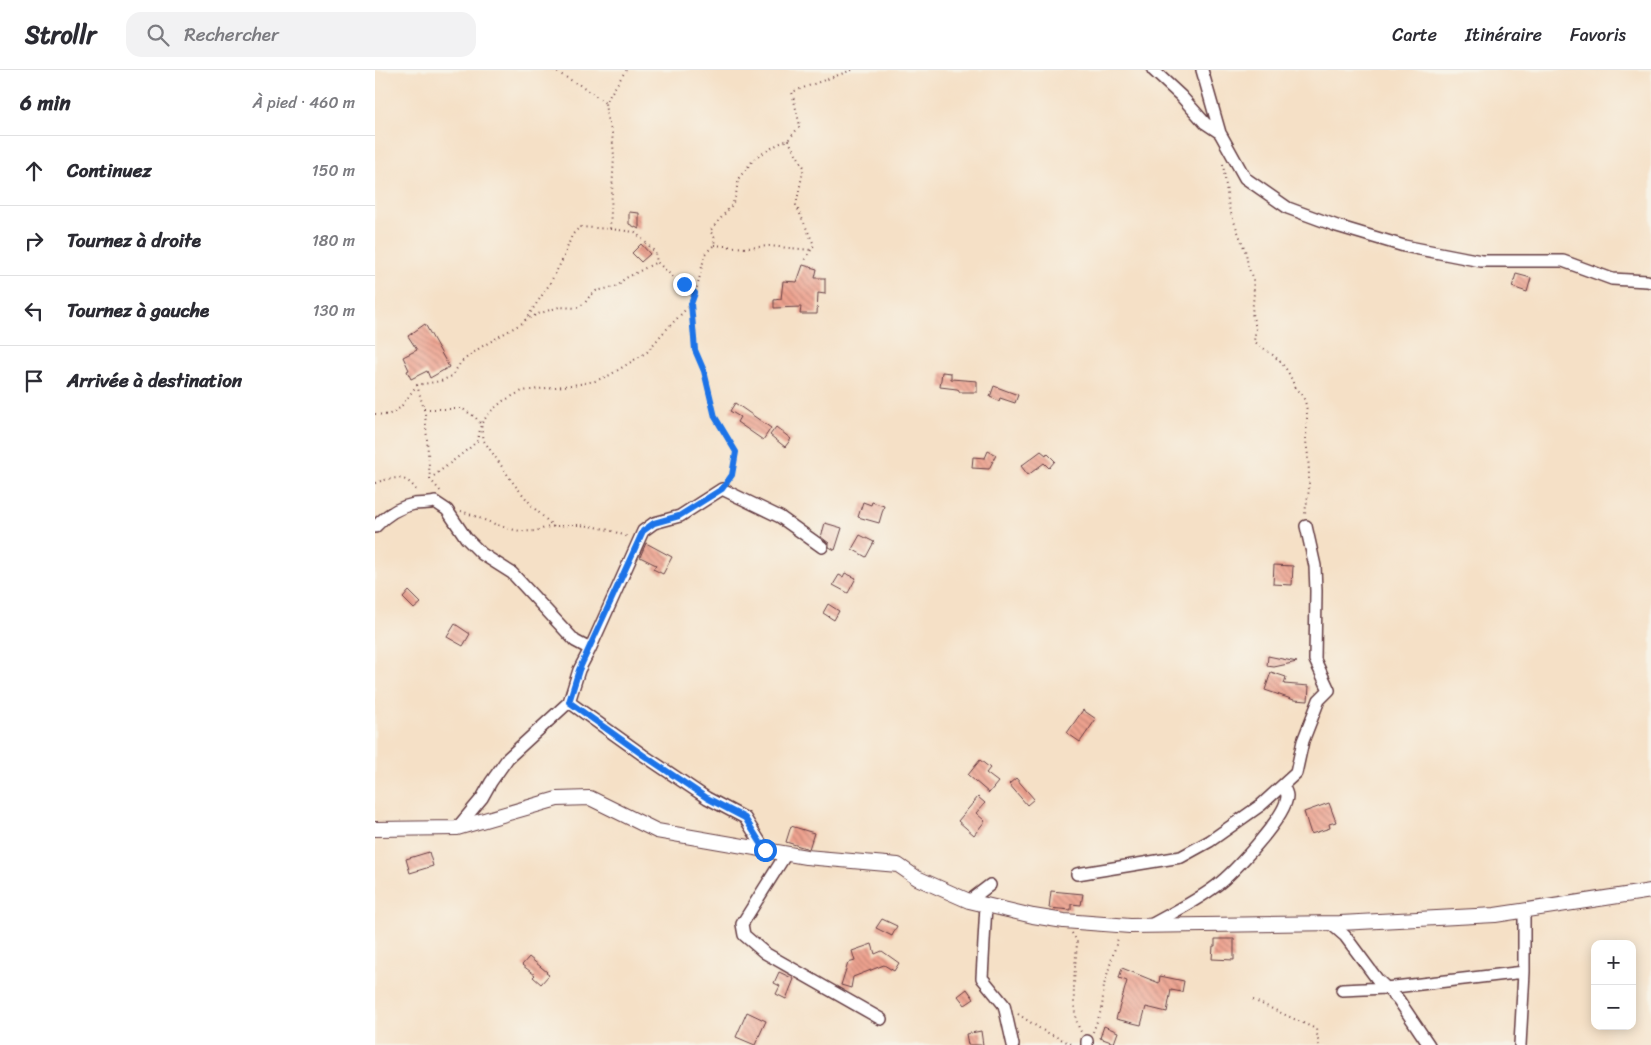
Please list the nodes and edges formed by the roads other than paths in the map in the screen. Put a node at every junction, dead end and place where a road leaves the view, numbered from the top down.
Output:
1 (1153, 70) edge
2 (1202, 70) edge
3 (1220, 133) junction
4 (1651, 282) edge
5 (1306, 526) road end
6 (375, 527) edge
7 (822, 547) dead end
8 (590, 649) junction
9 (569, 702) junction
10 (1283, 785) junction
11 (457, 828) junction
12 (375, 829) edge
13 (765, 850) junction
14 (785, 854) junction
15 (1077, 874) dead end
16 (990, 885) dead end
17 (1651, 891) edge
18 (969, 901) junction
19 (986, 905) junction
20 (1525, 912) junction
21 (1330, 923) junction
22 (1149, 926) junction
23 (1524, 972) junction
24 (1385, 988) junction
25 (1342, 990) dead end
26 (881, 1018) dead end
27 (1013, 1045) edge
28 (1429, 1045) edge
29 (1520, 1045) edge

1 - 3 street
2 - 3 street
3 - 4 street
5 - 10 street
6 - 8 street
7 - 8 street
8 - 9 street
9 - 11 street
9 - 13 street
10 - 15 street
10 - 22 street
11 - 12 street
11 - 13 street
13 - 14 street
14 - 18 street
14 - 26 street
16 - 18 street
17 - 20 street
18 - 19 street
19 - 22 street
19 - 27 street
20 - 21 street
20 - 23 street
21 - 22 street
21 - 24 street
23 - 24 street
23 - 29 street
24 - 25 street
24 - 28 street

